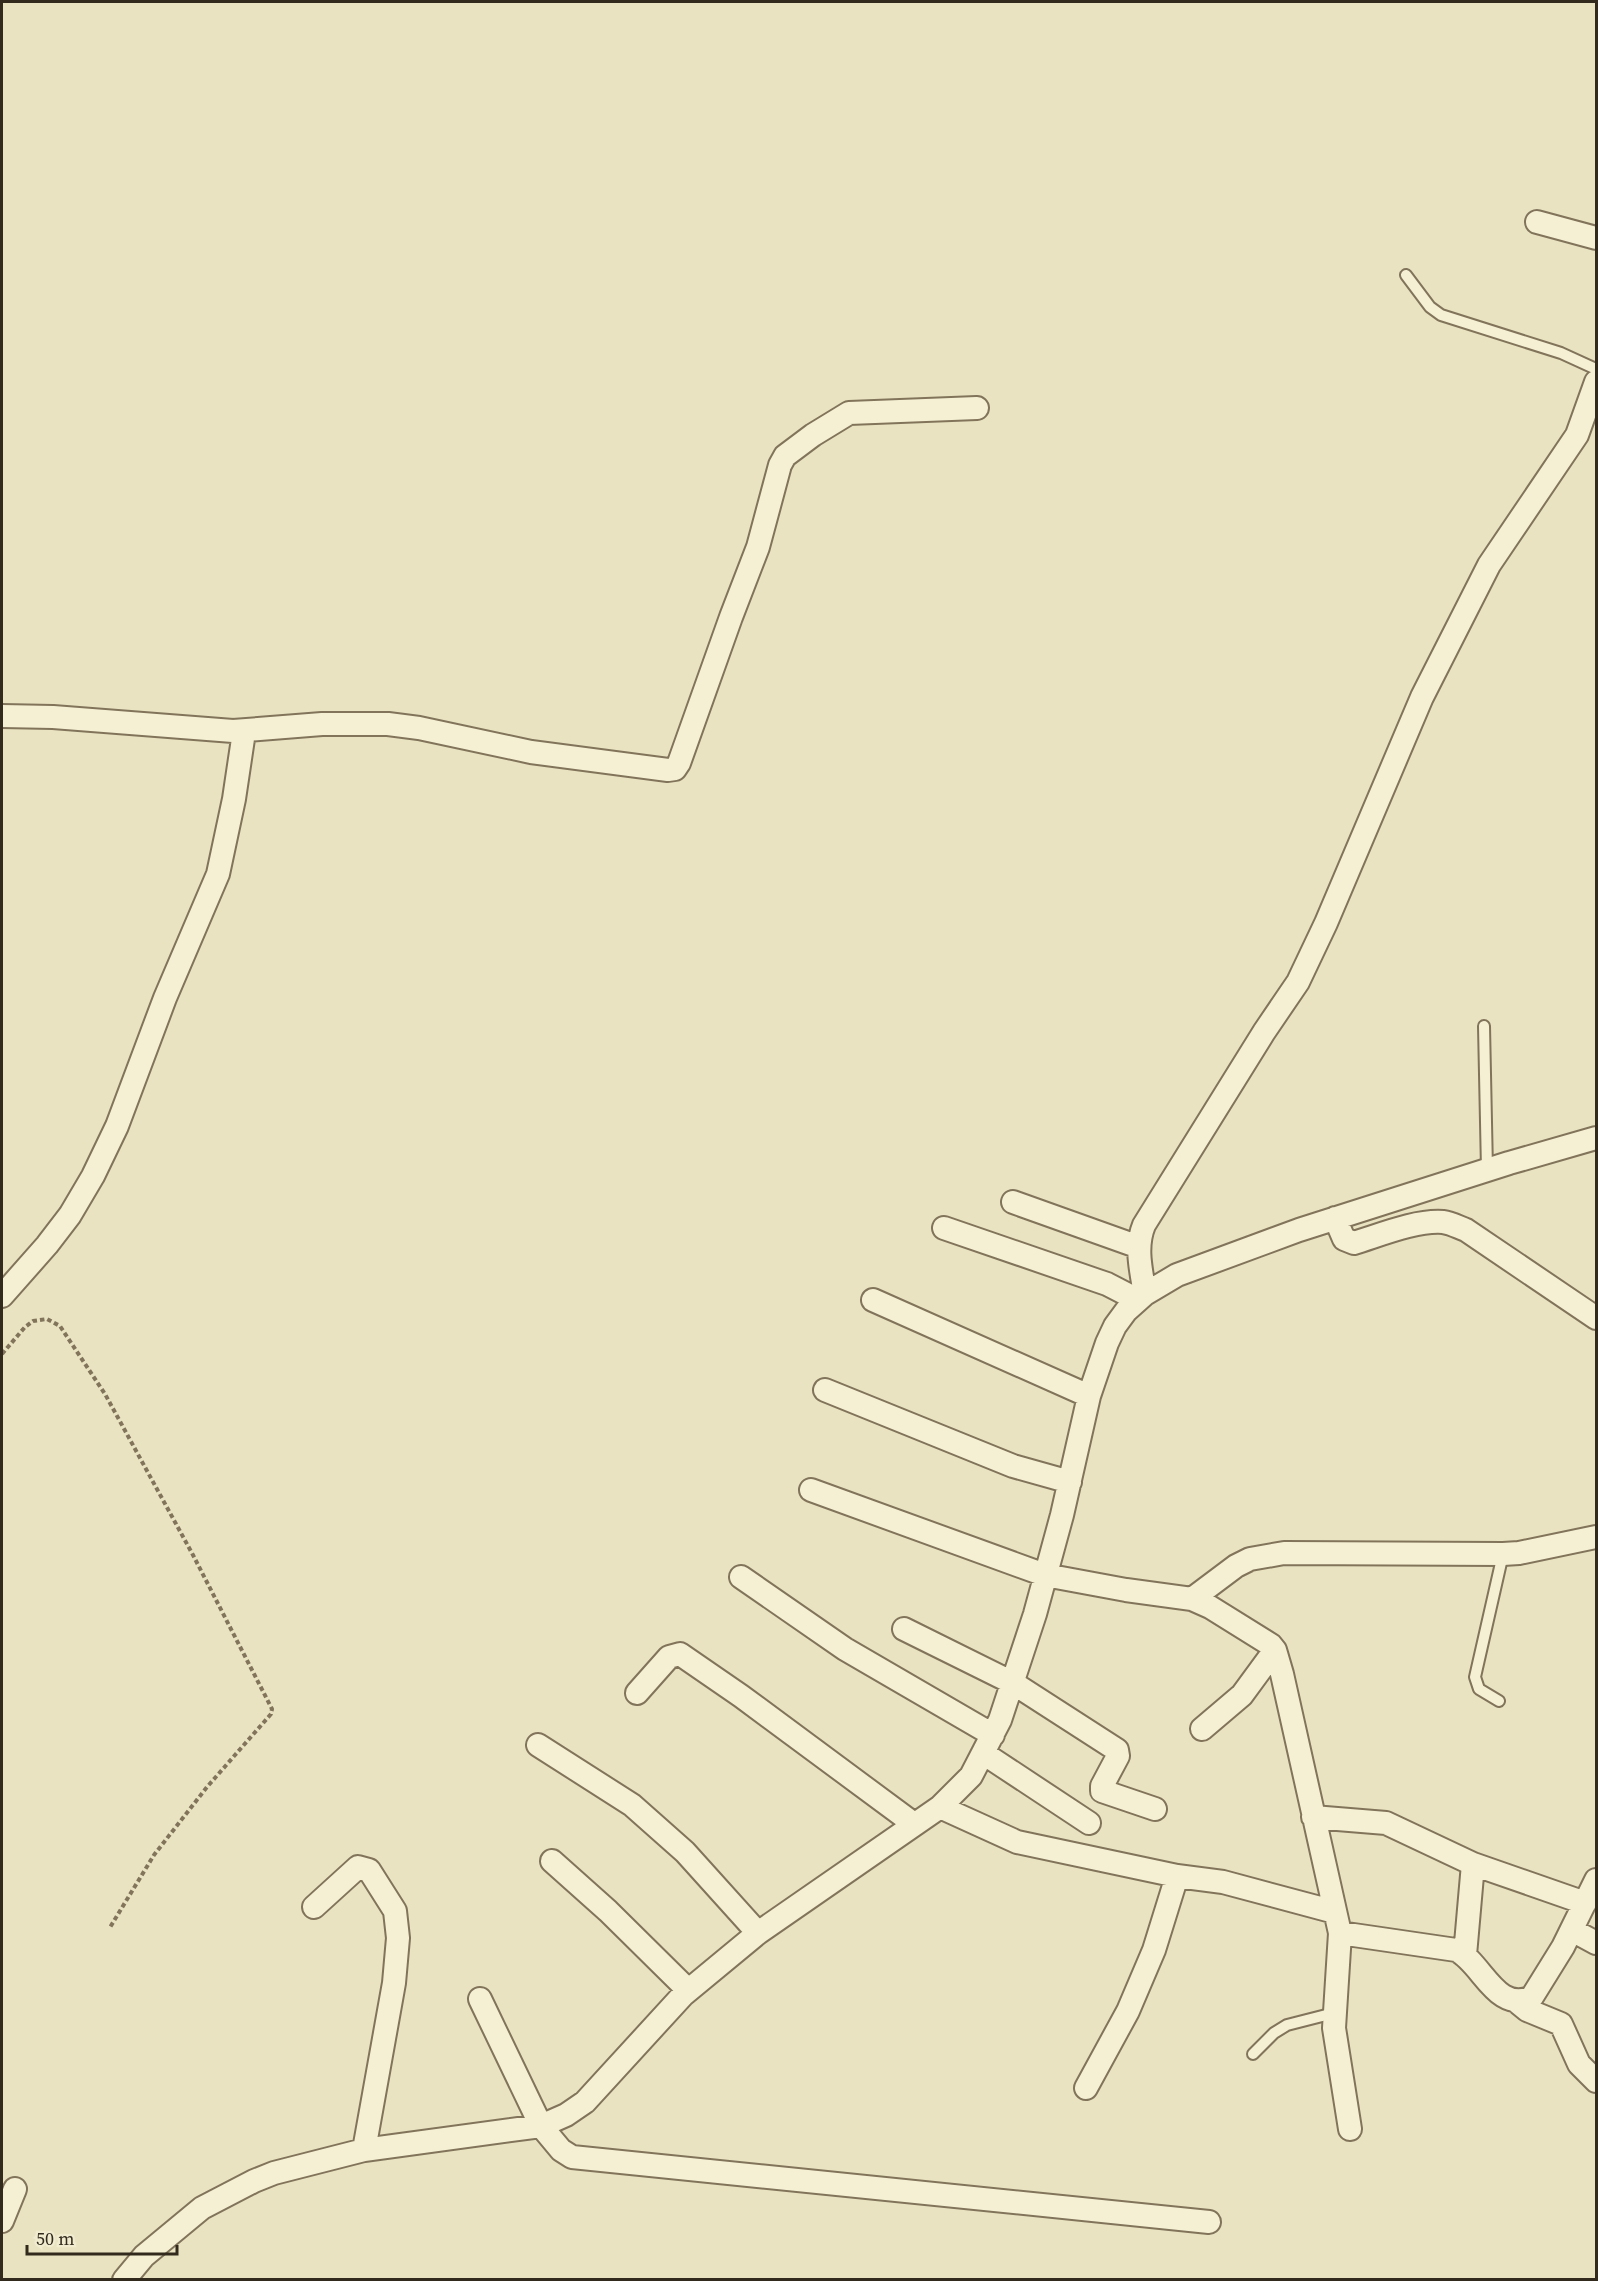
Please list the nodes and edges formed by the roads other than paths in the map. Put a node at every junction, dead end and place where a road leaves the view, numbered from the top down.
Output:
1 (1537, 222) dead end
2 (1596, 237) edge
3 (1406, 275) dead end
4 (1596, 369) edge
5 (1596, 382) edge
6 (976, 408) dead end
7 (2, 716) edge
8 (244, 732) junction
9 (1484, 1026) dead end
10 (1596, 1138) edge
11 (1487, 1170) junction
12 (1013, 1202) dead end
13 (1335, 1218) junction
14 (944, 1228) dead end
15 (1139, 1247) junction
16 (2, 1296) edge
17 (1141, 1297) junction
18 (873, 1300) dead end
19 (1596, 1318) edge
20 (825, 1390) dead end
21 (1089, 1396) junction
22 (1070, 1482) junction
23 (811, 1490) dead end
24 (1596, 1537) edge
25 (1503, 1554) junction
26 (1046, 1575) junction
27 (741, 1577) dead end
28 (1192, 1599) junction
29 (904, 1629) dead end
30 (1275, 1650) junction
31 (1013, 1683) junction
32 (637, 1693) dead end
33 (1499, 1701) dead end
34 (1202, 1729) dead end
35 (988, 1744) junction
36 (538, 1745) dead end
37 (940, 1807) junction
38 (1155, 1809) dead end
39 (1313, 1816) junction
40 (1089, 1823) dead end
41 (914, 1824) junction
42 (552, 1862) dead end
43 (1473, 1864) junction
44 (1176, 1876) junction
45 (1596, 1880) edge
46 (1585, 1903) junction
47 (314, 1907) dead end
48 (1337, 1922) junction
49 (1572, 1930) junction
50 (758, 1933) junction
51 (1596, 1943) edge
52 (1464, 1955) junction
53 (688, 1990) junction
54 (480, 1999) dead end
55 (1516, 2001) junction
56 (1334, 2013) junction
57 (1253, 2054) dead end
58 (1596, 2081) edge
59 (1086, 2088) dead end
60 (541, 2126) junction
61 (1350, 2129) dead end
62 (364, 2150) junction
63 (15, 2189) dead end
64 (2, 2221) edge
65 (1209, 2222) dead end
66 (124, 2280) edge

1 - 2 street
3 - 4 lane
5 - 15 street
6 - 8 street
7 - 8 street
8 - 16 street
9 - 11 lane
10 - 11 street
11 - 13 street
12 - 15 street
13 - 17 street
13 - 19 street
14 - 17 street
15 - 17 street
17 - 21 street
18 - 21 street
20 - 22 street
21 - 22 street
22 - 26 street
23 - 26 street
24 - 25 street
25 - 28 street
25 - 33 lane
26 - 28 street
26 - 31 street
27 - 35 street
28 - 30 street
29 - 31 street
30 - 34 street
30 - 39 street
31 - 35 street
31 - 38 street
32 - 41 street
35 - 37 street
35 - 40 street
36 - 50 street
37 - 41 street
37 - 44 street
39 - 43 street
39 - 48 street
41 - 50 street
42 - 53 street
43 - 46 street
43 - 52 street
44 - 48 street
44 - 59 street
45 - 46 street
46 - 49 street
47 - 62 street
48 - 52 street
48 - 56 street
49 - 51 street
49 - 55 street
50 - 53 street
52 - 55 street
53 - 60 street
54 - 60 street
55 - 58 street
56 - 57 lane
56 - 61 street
60 - 62 street
60 - 65 street
62 - 66 street
63 - 64 street

